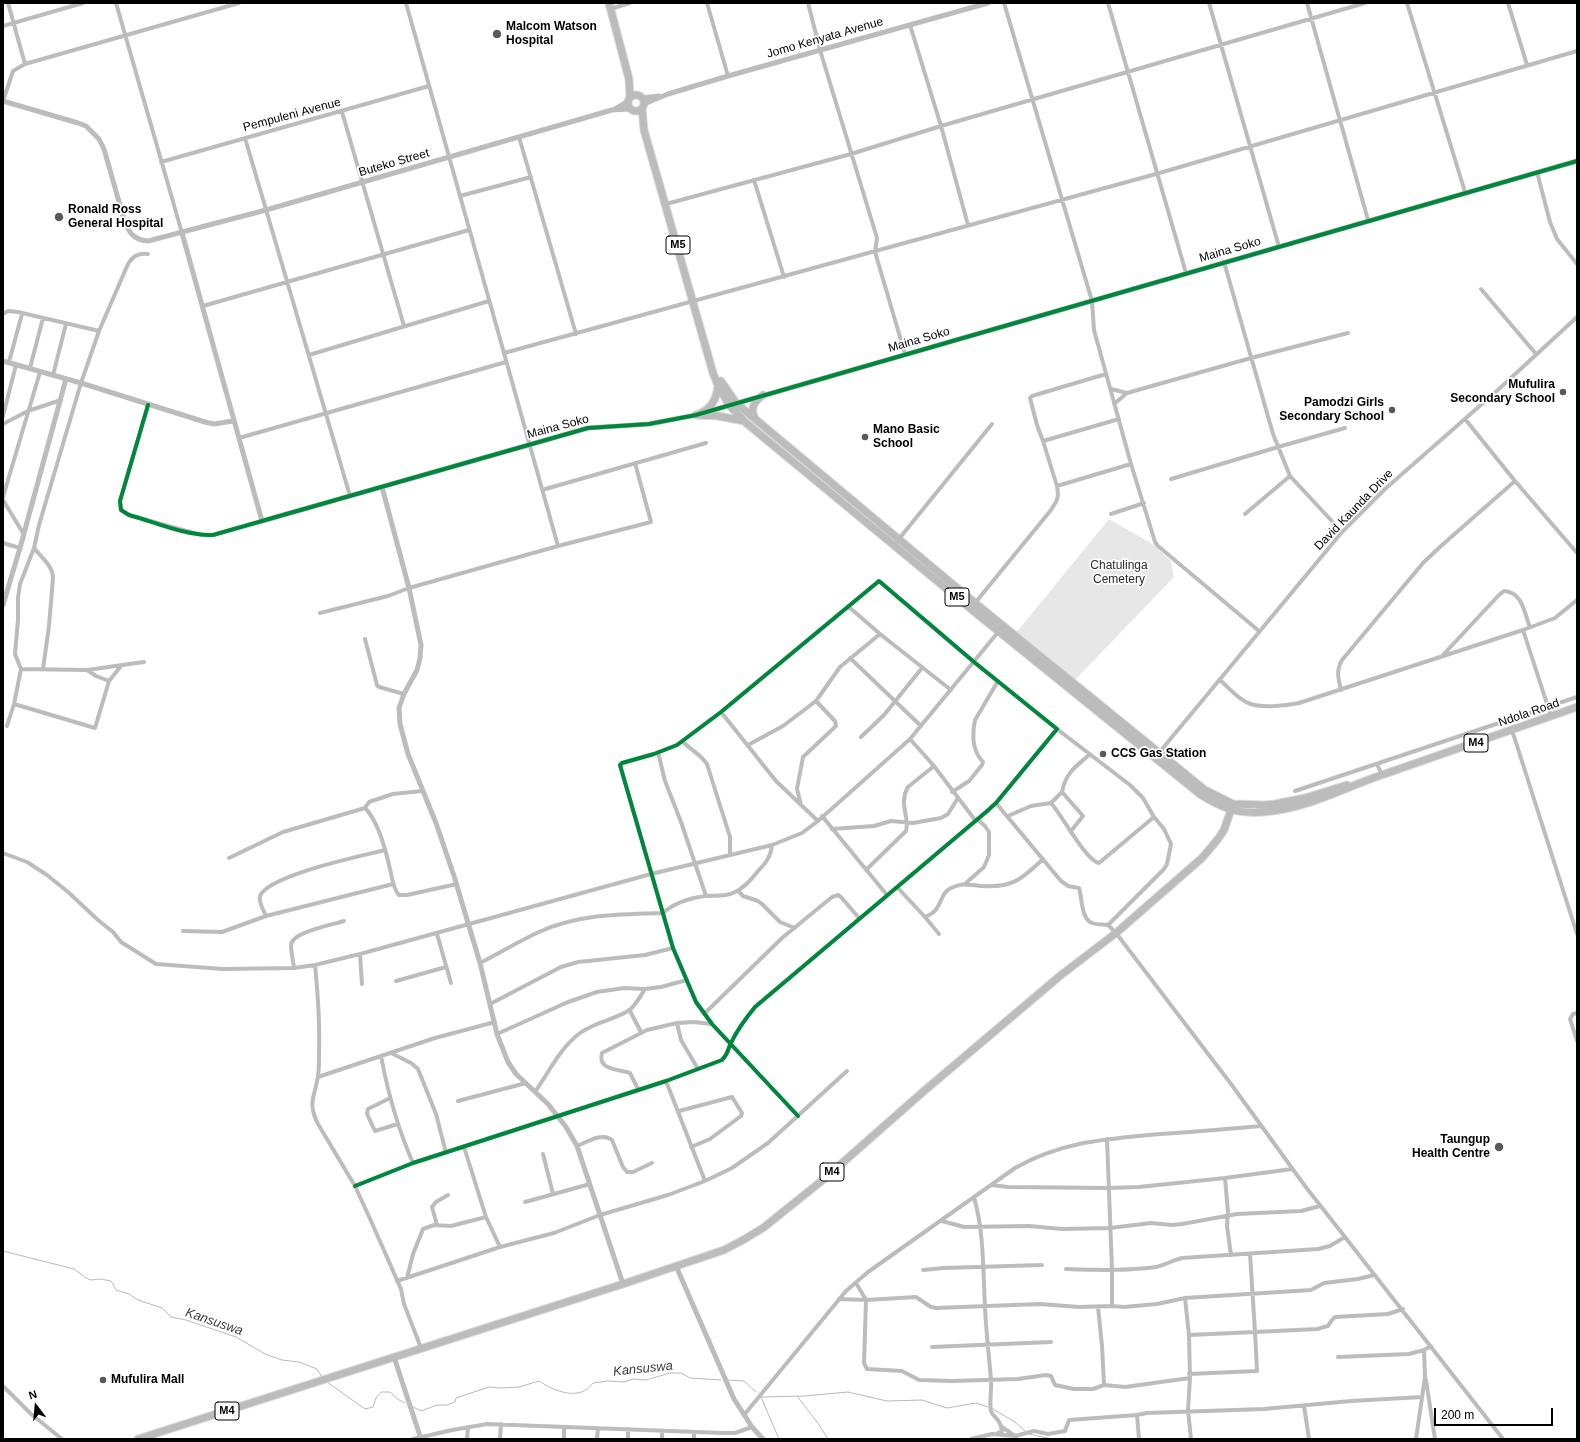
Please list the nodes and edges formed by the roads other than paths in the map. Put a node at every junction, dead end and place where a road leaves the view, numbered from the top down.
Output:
1 (8, 3) edge
2 (83, 3) edge
3 (116, 3) edge
4 (239, 3) edge
5 (406, 3) edge
6 (630, 3) edge
7 (707, 3) edge
8 (808, 3) edge
9 (988, 3) edge
10 (1004, 3) edge
11 (1108, 3) edge
12 (1209, 3) edge
13 (1307, 3) edge
14 (1364, 3) edge
15 (1407, 3) edge
16 (1508, 3) edge
17 (609, 6) edge
18 (1312, 18) junction
19 (13, 23) junction
20 (910, 25) junction
21 (3, 26) edge
22 (124, 36) junction
23 (1221, 46) junction
24 (820, 50) junction
25 (1577, 51) edge
26 (25, 64) junction
27 (1528, 65) junction
28 (1128, 71) junction
29 (728, 76) junction
30 (429, 86) junction
31 (1434, 91) junction
32 (1032, 100) junction
33 (3, 101) edge
34 (636, 103) junction
35 (342, 112) junction
36 (1341, 120) junction
37 (941, 126) junction
38 (519, 137) junction
39 (245, 138) junction
40 (1250, 146) junction
41 (851, 154) junction
42 (449, 157) junction
43 (1577, 161) edge
44 (161, 162) junction
45 (1537, 172) junction
46 (1156, 174) junction
47 (531, 176) junction
48 (754, 180) junction
49 (363, 182) junction
50 (1465, 192) junction
51 (460, 196) junction
52 (1062, 199) junction
53 (666, 204) junction
54 (266, 210) junction
55 (1368, 220) junction
56 (968, 225) junction
57 (469, 230) junction
58 (182, 233) junction
59 (1280, 247) junction
60 (875, 252) junction
61 (148, 254) dead end
62 (384, 255) junction
63 (1224, 262) junction
64 (1577, 264) edge
65 (1186, 273) junction
66 (784, 277) junction
67 (288, 282) junction
68 (1481, 289) dead end
69 (1092, 300) junction
70 (489, 301) junction
71 (694, 302) junction
72 (203, 306) junction
73 (3, 314) edge
74 (22, 314) junction
75 (1577, 317) edge
76 (43, 318) junction
77 (66, 324) junction
78 (404, 326) junction
79 (99, 331) junction
80 (1348, 333) dead end
81 (576, 334) junction
82 (504, 353) junction
83 (905, 354) junction
84 (1536, 354) junction
85 (309, 355) junction
86 (1251, 358) junction
87 (710, 360) junction
88 (6, 362) edge
89 (506, 362) junction
90 (16, 365) junction
91 (30, 368) junction
92 (40, 372) junction
93 (1106, 374) junction
94 (53, 375) junction
95 (66, 379) junction
96 (81, 383) junction
97 (718, 385) junction
98 (1111, 390) junction
99 (1127, 393) junction
100 (763, 395) junction
101 (61, 400) junction
102 (736, 403) junction
103 (1114, 404) junction
104 (148, 405) junction
105 (729, 405) junction
106 (28, 411) junction
107 (326, 414) junction
108 (696, 415) junction
109 (3, 416) edge
110 (756, 419) junction
111 (1119, 419) junction
112 (1465, 419) junction
113 (233, 421) junction
114 (745, 422) junction
115 (3, 424) edge
116 (992, 424) dead end
117 (1345, 428) dead end
118 (239, 438) junction
119 (1043, 441) junction
120 (706, 443) dead end
121 (530, 445) junction
122 (1278, 447) junction
123 (635, 463) junction
124 (1131, 464) junction
125 (1290, 476) junction
126 (1171, 479) dead end
127 (1514, 481) junction
128 (1057, 486) junction
129 (382, 487) junction
130 (542, 490) junction
131 (3, 496) edge
132 (350, 496) junction
133 (3, 500) edge
134 (1144, 503) junction
135 (1111, 514) dead end
136 (1245, 514) dead end
137 (262, 521) junction
138 (1342, 532) junction
139 (23, 533) junction
140 (896, 542) junction
141 (3, 543) edge
142 (558, 546) junction
143 (20, 548) junction
144 (34, 548) junction
145 (1577, 553) edge
146 (409, 588) junction
147 (5, 593) edge
148 (1577, 600) edge
149 (3, 605) edge
150 (973, 606) junction
151 (849, 607) junction
152 (320, 613) dead end
153 (1530, 627) junction
154 (1001, 629) junction
155 (1523, 630) junction
156 (1259, 631) junction
157 (880, 634) junction
158 (365, 639) dead end
159 (1443, 655) junction
160 (850, 658) junction
161 (144, 662) dead end
162 (974, 662) junction
163 (121, 666) junction
164 (922, 668) junction
165 (21, 669) junction
166 (43, 669) junction
167 (87, 670) junction
168 (1220, 680) junction
169 (109, 681) junction
170 (998, 681) junction
171 (951, 690) junction
172 (1340, 690) junction
173 (404, 694) junction
174 (1577, 697) edge
175 (816, 701) junction
176 (895, 701) junction
177 (14, 704) junction
178 (1547, 706) junction
179 (1577, 708) edge
180 (721, 712) junction
181 (1552, 717) junction
182 (7, 726) dead end
183 (921, 726) junction
184 (1057, 729) junction
185 (1512, 730) junction
186 (861, 737) dead end
187 (910, 739) junction
188 (682, 741) junction
189 (748, 745) junction
190 (658, 752) junction
191 (1090, 755) junction
192 (1157, 756) junction
193 (1377, 764) junction
194 (934, 766) junction
195 (1378, 776) junction
196 (422, 791) junction
197 (1295, 791) dead end
198 (952, 792) junction
199 (1062, 792) junction
200 (958, 798) junction
201 (996, 803) junction
202 (1051, 803) junction
203 (801, 805) junction
204 (1232, 807) junction
205 (365, 808) junction
206 (822, 816) junction
207 (1008, 816) junction
208 (1154, 817) junction
209 (976, 819) junction
210 (818, 821) junction
211 (907, 823) junction
212 (832, 829) junction
213 (1071, 831) junction
214 (772, 844) junction
215 (384, 850) junction
216 (3, 853) edge
217 (730, 854) junction
218 (229, 858) dead end
219 (1043, 859) junction
220 (695, 863) junction
221 (866, 870) junction
222 (651, 874) junction
223 (966, 883) junction
224 (394, 884) junction
225 (457, 884) junction
226 (898, 887) junction
227 (738, 891) junction
228 (887, 895) junction
229 (706, 896) junction
230 (663, 913) junction
231 (266, 916) junction
232 (925, 917) junction
233 (859, 918) junction
234 (344, 921) dead end
235 (468, 924) junction
236 (1108, 925) junction
237 (794, 928) junction
238 (183, 931) dead end
239 (1116, 933) junction
240 (437, 934) junction
241 (939, 934) dead end
242 (1577, 934) edge
243 (673, 948) junction
244 (360, 954) junction
245 (480, 964) junction
246 (315, 965) junction
247 (446, 967) junction
248 (294, 968) junction
249 (687, 980) junction
250 (396, 982) dead end
251 (451, 983) dead end
252 (362, 984) dead end
253 (645, 989) junction
254 (490, 1004) junction
255 (630, 1011) junction
256 (1577, 1013) edge
257 (704, 1014) junction
258 (495, 1022) junction
259 (677, 1023) junction
260 (712, 1024) junction
261 (641, 1032) junction
262 (497, 1034) junction
263 (1577, 1041) edge
264 (730, 1044) junction
265 (391, 1053) junction
266 (381, 1056) junction
267 (698, 1069) junction
268 (847, 1071) dead end
269 (318, 1077) junction
270 (666, 1081) junction
271 (526, 1082) junction
272 (638, 1089) junction
273 (535, 1092) junction
274 (390, 1098) junction
275 (458, 1101) dead end
276 (679, 1111) junction
277 (557, 1116) junction
278 (798, 1116) junction
279 (398, 1124) junction
280 (1260, 1126) junction
281 (1107, 1139) junction
282 (577, 1146) junction
283 (464, 1147) junction
284 (692, 1147) junction
285 (446, 1153) junction
286 (543, 1154) dead end
287 (413, 1163) junction
288 (652, 1163) dead end
289 (1292, 1169) junction
290 (1225, 1178) junction
291 (705, 1181) junction
292 (590, 1184) junction
293 (991, 1185) junction
294 (355, 1186) junction
295 (1108, 1188) junction
296 (553, 1194) junction
297 (448, 1195) dead end
298 (974, 1197) junction
299 (526, 1202) dead end
300 (1320, 1206) junction
301 (600, 1215) junction
302 (1227, 1216) junction
303 (486, 1217) junction
304 (942, 1221) junction
305 (437, 1225) junction
306 (980, 1227) junction
307 (1110, 1228) junction
308 (1345, 1237) junction
309 (500, 1247) junction
310 (1250, 1254) junction
311 (1231, 1255) junction
312 (1042, 1265) dead end
313 (676, 1266) junction
314 (983, 1267) junction
315 (1066, 1269) dead end
316 (923, 1270) dead end
317 (1112, 1270) junction
318 (1374, 1275) junction
319 (407, 1278) junction
320 (397, 1281) junction
321 (856, 1283) junction
322 (623, 1284) junction
323 (1252, 1293) junction
324 (1185, 1298) junction
325 (839, 1299) junction
326 (866, 1300) junction
327 (985, 1306) junction
328 (1112, 1306) junction
329 (1098, 1307) junction
330 (1402, 1309) junction
331 (1255, 1332) junction
332 (1188, 1335) junction
333 (1051, 1342) dead end
334 (987, 1346) junction
335 (1431, 1346) junction
336 (932, 1347) dead end
337 (421, 1348) junction
338 (1424, 1350) junction
339 (394, 1357) junction
340 (1338, 1357) dead end
341 (1189, 1376) junction
342 (1425, 1377) junction
343 (991, 1379) junction
344 (3, 1386) edge
345 (1104, 1386) junction
346 (1422, 1397) junction
347 (1304, 1406) junction
348 (1188, 1410) junction
349 (744, 1415) junction
350 (1137, 1415) junction
351 (501, 1424) junction
352 (468, 1427) junction
353 (564, 1427) junction
354 (752, 1427) junction
355 (1002, 1427) junction
356 (598, 1428) junction
357 (628, 1429) junction
358 (662, 1431) junction
359 (694, 1432) junction
360 (996, 1434) junction
361 (1015, 1437) edge
362 (420, 1438) edge
363 (62, 1439) edge
364 (138, 1439) edge
365 (413, 1439) edge
366 (468, 1439) edge
367 (500, 1439) edge
368 (564, 1439) edge
369 (597, 1439) edge
370 (628, 1439) edge
371 (662, 1439) edge
372 (694, 1439) edge
373 (763, 1439) edge
374 (971, 1439) edge
375 (1139, 1439) edge
376 (1191, 1439) edge
377 (1309, 1439) edge
378 (1416, 1439) edge
379 (1435, 1439) edge
380 (1503, 1439) edge

1 - 19 street
2 - 19 street
3 - 22 street
4 - 22 street
5 - 30 street
6 - 17 street
7 - 29 street
8 - 24 street
9 - 20 street, Jomo Kenyata Avenue
10 - 32 street
11 - 28 street
12 - 23 street
13 - 18 street
14 - 18 street
15 - 31 street
16 - 27 street
17 - 34 main road, M5
18 - 23 street
18 - 36 street
19 - 21 street
19 - 26 street
20 - 24 street, Jomo Kenyata Avenue
20 - 37 street
22 - 26 street
22 - 44 street
23 - 28 street
23 - 40 street
24 - 29 street, Jomo Kenyata Avenue
24 - 41 street
25 - 27 street
26 - 33 street
27 - 31 street
28 - 32 street
28 - 46 street
29 - 34 street, Jomo Kenyata Avenue
30 - 35 street, Pempuleni Avenue
30 - 42 street
31 - 36 street
31 - 50 street
32 - 37 street
32 - 52 street
33 - 58 street, Buteko Street
34 - 38 street, Buteko Street
34 - 53 main road, M5
35 - 39 street, Pempuleni Avenue
35 - 49 street
36 - 40 street
36 - 55 street
37 - 41 street
37 - 56 street
38 - 42 street, Buteko Street
38 - 47 street
39 - 44 street, Pempuleni Avenue
39 - 54 street
40 - 46 street
40 - 59 street
41 - 48 street
41 - 60 street
42 - 49 street, Buteko Street
42 - 51 street
43 - 45 street, Maina Soko
44 - 58 street
45 - 50 street, Maina Soko
45 - 64 street
46 - 52 street
46 - 65 street
47 - 51 street
47 - 81 street
48 - 53 street
48 - 66 street
49 - 54 street, Buteko Street
49 - 62 street
50 - 55 street, Maina Soko
51 - 57 street
52 - 56 street
52 - 69 street
53 - 71 main road, M5
54 - 58 street, Buteko Street
54 - 67 street
55 - 59 street, Maina Soko
56 - 60 street
57 - 62 street
57 - 70 street
58 - 72 street
59 - 63 street, Maina Soko
60 - 66 street
60 - 83 street
61 - 79 street
62 - 67 street
62 - 78 street
63 - 65 street, Maina Soko
63 - 86 street
65 - 69 street, Maina Soko
66 - 71 street
67 - 72 street
67 - 85 street
68 - 84 street
69 - 83 street, Maina Soko
69 - 93 street
70 - 78 street
70 - 82 street
71 - 81 street
71 - 87 main road, M5
72 - 113 street
73 - 74 street
74 - 76 street
74 - 88 street
75 - 84 street, David Kaunda Drive
76 - 77 street
76 - 91 street
77 - 79 street
77 - 94 street
78 - 85 street
79 - 96 street
80 - 86 street
81 - 82 street
82 - 89 street
83 - 100 street, Maina Soko
84 - 112 street, David Kaunda Drive
85 - 107 street
86 - 99 street
86 - 122 street
87 - 97 main road, M5
87 - 102 main road, M5
88 - 90 street
89 - 107 street
89 - 121 street
90 - 91 street
90 - 109 street
91 - 92 street
92 - 94 street
92 - 106 street
93 - 98 street
93 - 119 street
94 - 95 street
95 - 96 street
95 - 101 street
96 - 104 street
96 - 144 street
97 - 105 main road, M5
97 - 108 main road
98 - 99 street
98 - 103 street
99 - 103 street
100 - 102 street, Maina Soko
100 - 110 main road
101 - 106 street
101 - 139 street
102 - 105 street, Maina Soko
102 - 110 main road, M5
103 - 111 street
104 - 113 street
104 - 137 street
105 - 108 street, Maina Soko
105 - 114 main road, M5
106 - 115 street
106 - 131 street
107 - 118 street
107 - 132 street
108 - 114 main road
108 - 121 street, Maina Soko
110 - 140 main road, M5
111 - 119 street
111 - 124 street
112 - 127 street
112 - 138 street, David Kaunda Drive
113 - 118 street
114 - 140 main road, M5
116 - 140 street
117 - 122 street
118 - 137 street
119 - 128 street
120 - 123 street
121 - 129 street, Maina Soko
121 - 130 street
122 - 125 street
122 - 126 street
123 - 130 street
123 - 142 street
124 - 128 street
124 - 134 street
125 - 136 street
125 - 138 street
127 - 145 street
127 - 172 street
128 - 150 street
129 - 132 street, Maina Soko
129 - 146 street
130 - 142 street
132 - 137 street, Maina Soko
133 - 139 street
134 - 135 street
134 - 156 street
138 - 156 street, David Kaunda Drive
139 - 143 street
140 - 150 main road, M5
141 - 143 street
142 - 146 street
143 - 147 street
144 - 165 street
144 - 166 street
146 - 152 street
146 - 173 street
147 - 149 street
148 - 153 street
150 - 154 main road, M5
151 - 157 street
151 - 162 street
151 - 180 street
153 - 155 street
153 - 159 street
154 - 162 street
154 - 192 main road, M5
155 - 159 street
155 - 178 street
156 - 168 street, David Kaunda Drive
157 - 160 street
157 - 164 street
158 - 173 street
159 - 172 street
160 - 175 street
160 - 176 street
161 - 163 street
162 - 170 street
162 - 171 street
163 - 167 street
163 - 169 street
164 - 171 street
164 - 176 street
165 - 166 street
165 - 177 street
166 - 167 street
167 - 169 street
168 - 172 street
168 - 192 street, David Kaunda Drive
169 - 177 street
170 - 184 street
170 - 198 street
171 - 183 street
173 - 196 street
174 - 178 street
175 - 189 street
175 - 203 street
176 - 183 street
176 - 186 street
177 - 182 street
178 - 181 street
178 - 193 street
179 - 181 main road, Ndola Road / M4
180 - 188 street
180 - 189 street
181 - 185 main road, Ndola Road / M4
183 - 187 street
184 - 191 street
184 - 201 street
185 - 195 main road, Ndola Road / M4
185 - 242 street
187 - 194 street
187 - 206 street
188 - 190 street
188 - 217 street
189 - 203 street
190 - 220 street
190 - 222 street
191 - 199 street
191 - 208 street
192 - 204 main road, M5
193 - 195 street
193 - 197 street
194 - 198 street
194 - 211 street
195 - 204 main road, M4
196 - 205 street
196 - 225 street
198 - 200 street
199 - 202 street
199 - 213 street
200 - 209 street
200 - 211 street
201 - 207 street
201 - 209 street
202 - 207 street
202 - 213 street
203 - 210 street
204 - 239 main road, M4
205 - 215 street
205 - 218 street
206 - 210 street
206 - 212 street
207 - 219 street
208 - 213 street
208 - 236 street
209 - 223 street
209 - 226 street
210 - 214 street
211 - 212 street
211 - 221 street
212 - 221 street
214 - 217 street
214 - 227 street
215 - 224 street
215 - 231 street
216 - 248 street
217 - 220 street
219 - 223 street
219 - 236 street
220 - 222 street
220 - 229 street
221 - 228 street
222 - 230 street
222 - 235 street
223 - 232 street
224 - 225 street
224 - 231 street
225 - 235 street
226 - 228 street
226 - 232 street
227 - 229 street
227 - 237 street
228 - 233 street
229 - 230 street
230 - 243 street
230 - 245 street
231 - 238 street
232 - 241 street
233 - 237 street
233 - 264 street
234 - 248 street
235 - 240 street
235 - 245 street
236 - 239 street
237 - 257 street
239 - 280 street
239 - 313 main road, M4
240 - 244 street
240 - 247 street
243 - 249 street
243 - 254 street
244 - 246 street
244 - 252 street
245 - 254 street
246 - 248 street
246 - 269 street
247 - 250 street
247 - 251 street
249 - 253 street
249 - 257 street
253 - 255 street
253 - 262 street
254 - 258 street
255 - 261 street
255 - 273 street
256 - 263 street
257 - 260 street
258 - 262 street
258 - 265 street
259 - 260 street
259 - 261 street
259 - 267 street
260 - 264 street
261 - 272 street
262 - 271 street
264 - 267 street
264 - 278 street
265 - 266 street
265 - 285 street
266 - 269 street
266 - 274 street
267 - 270 street
268 - 278 street
269 - 294 street
270 - 272 street
270 - 276 street
271 - 273 street
271 - 275 street
272 - 277 street
273 - 277 street
274 - 279 street
274 - 279 street
276 - 284 street
276 - 284 street
277 - 282 street
277 - 283 street
278 - 291 street
279 - 287 street
280 - 281 street
280 - 289 street
281 - 293 street
281 - 295 street
282 - 288 street
282 - 292 street
283 - 285 street
283 - 303 street
284 - 291 street
285 - 287 street
286 - 296 street
287 - 294 street
289 - 290 street
289 - 300 street
290 - 295 street
290 - 302 street
291 - 301 street
292 - 296 street
292 - 301 street
293 - 295 street
293 - 298 street
294 - 320 street
295 - 307 street
296 - 299 street
297 - 305 street
298 - 304 street
298 - 306 street
300 - 302 street
300 - 308 street
301 - 309 street
301 - 322 street
302 - 307 street
302 - 311 street
303 - 305 street
303 - 309 street
304 - 306 street
304 - 321 street
305 - 319 street
306 - 307 street
306 - 314 street
307 - 317 street
308 - 310 street
308 - 318 street
309 - 319 street
310 - 311 street
310 - 323 street
311 - 317 street
312 - 314 street
313 - 322 main road, M4
313 - 349 street
314 - 316 street
314 - 327 street
315 - 317 street
317 - 328 street
318 - 323 street
318 - 330 street
319 - 320 street
320 - 337 street
321 - 325 street
321 - 326 street
322 - 337 main road, M4
323 - 324 street
323 - 331 street
324 - 328 street
324 - 332 street
325 - 326 street
325 - 349 street
326 - 327 street
326 - 343 street
327 - 329 street
327 - 334 street
328 - 329 street
329 - 345 street
330 - 331 street
330 - 335 street
331 - 332 street
331 - 341 street
332 - 341 street
333 - 334 street
334 - 336 street
334 - 343 street
335 - 338 street
335 - 380 street
337 - 339 main road, M4
338 - 340 street
338 - 342 street
339 - 362 street
339 - 364 main road, M4
341 - 345 street
341 - 348 street
342 - 346 street
342 - 379 street
343 - 345 street
343 - 355 street
344 - 363 street
346 - 347 street
346 - 378 street
347 - 348 street
347 - 377 street
348 - 350 street
348 - 376 street
349 - 354 street
350 - 361 street
350 - 375 street
351 - 352 street
351 - 353 street
351 - 367 street
352 - 362 street
352 - 366 street
353 - 356 street
353 - 368 street
354 - 359 street
354 - 373 street
355 - 360 street
355 - 361 street
356 - 357 street
356 - 369 street
357 - 358 street
357 - 370 street
358 - 359 street
358 - 371 street
359 - 372 street
360 - 361 street
360 - 374 street
362 - 365 street

